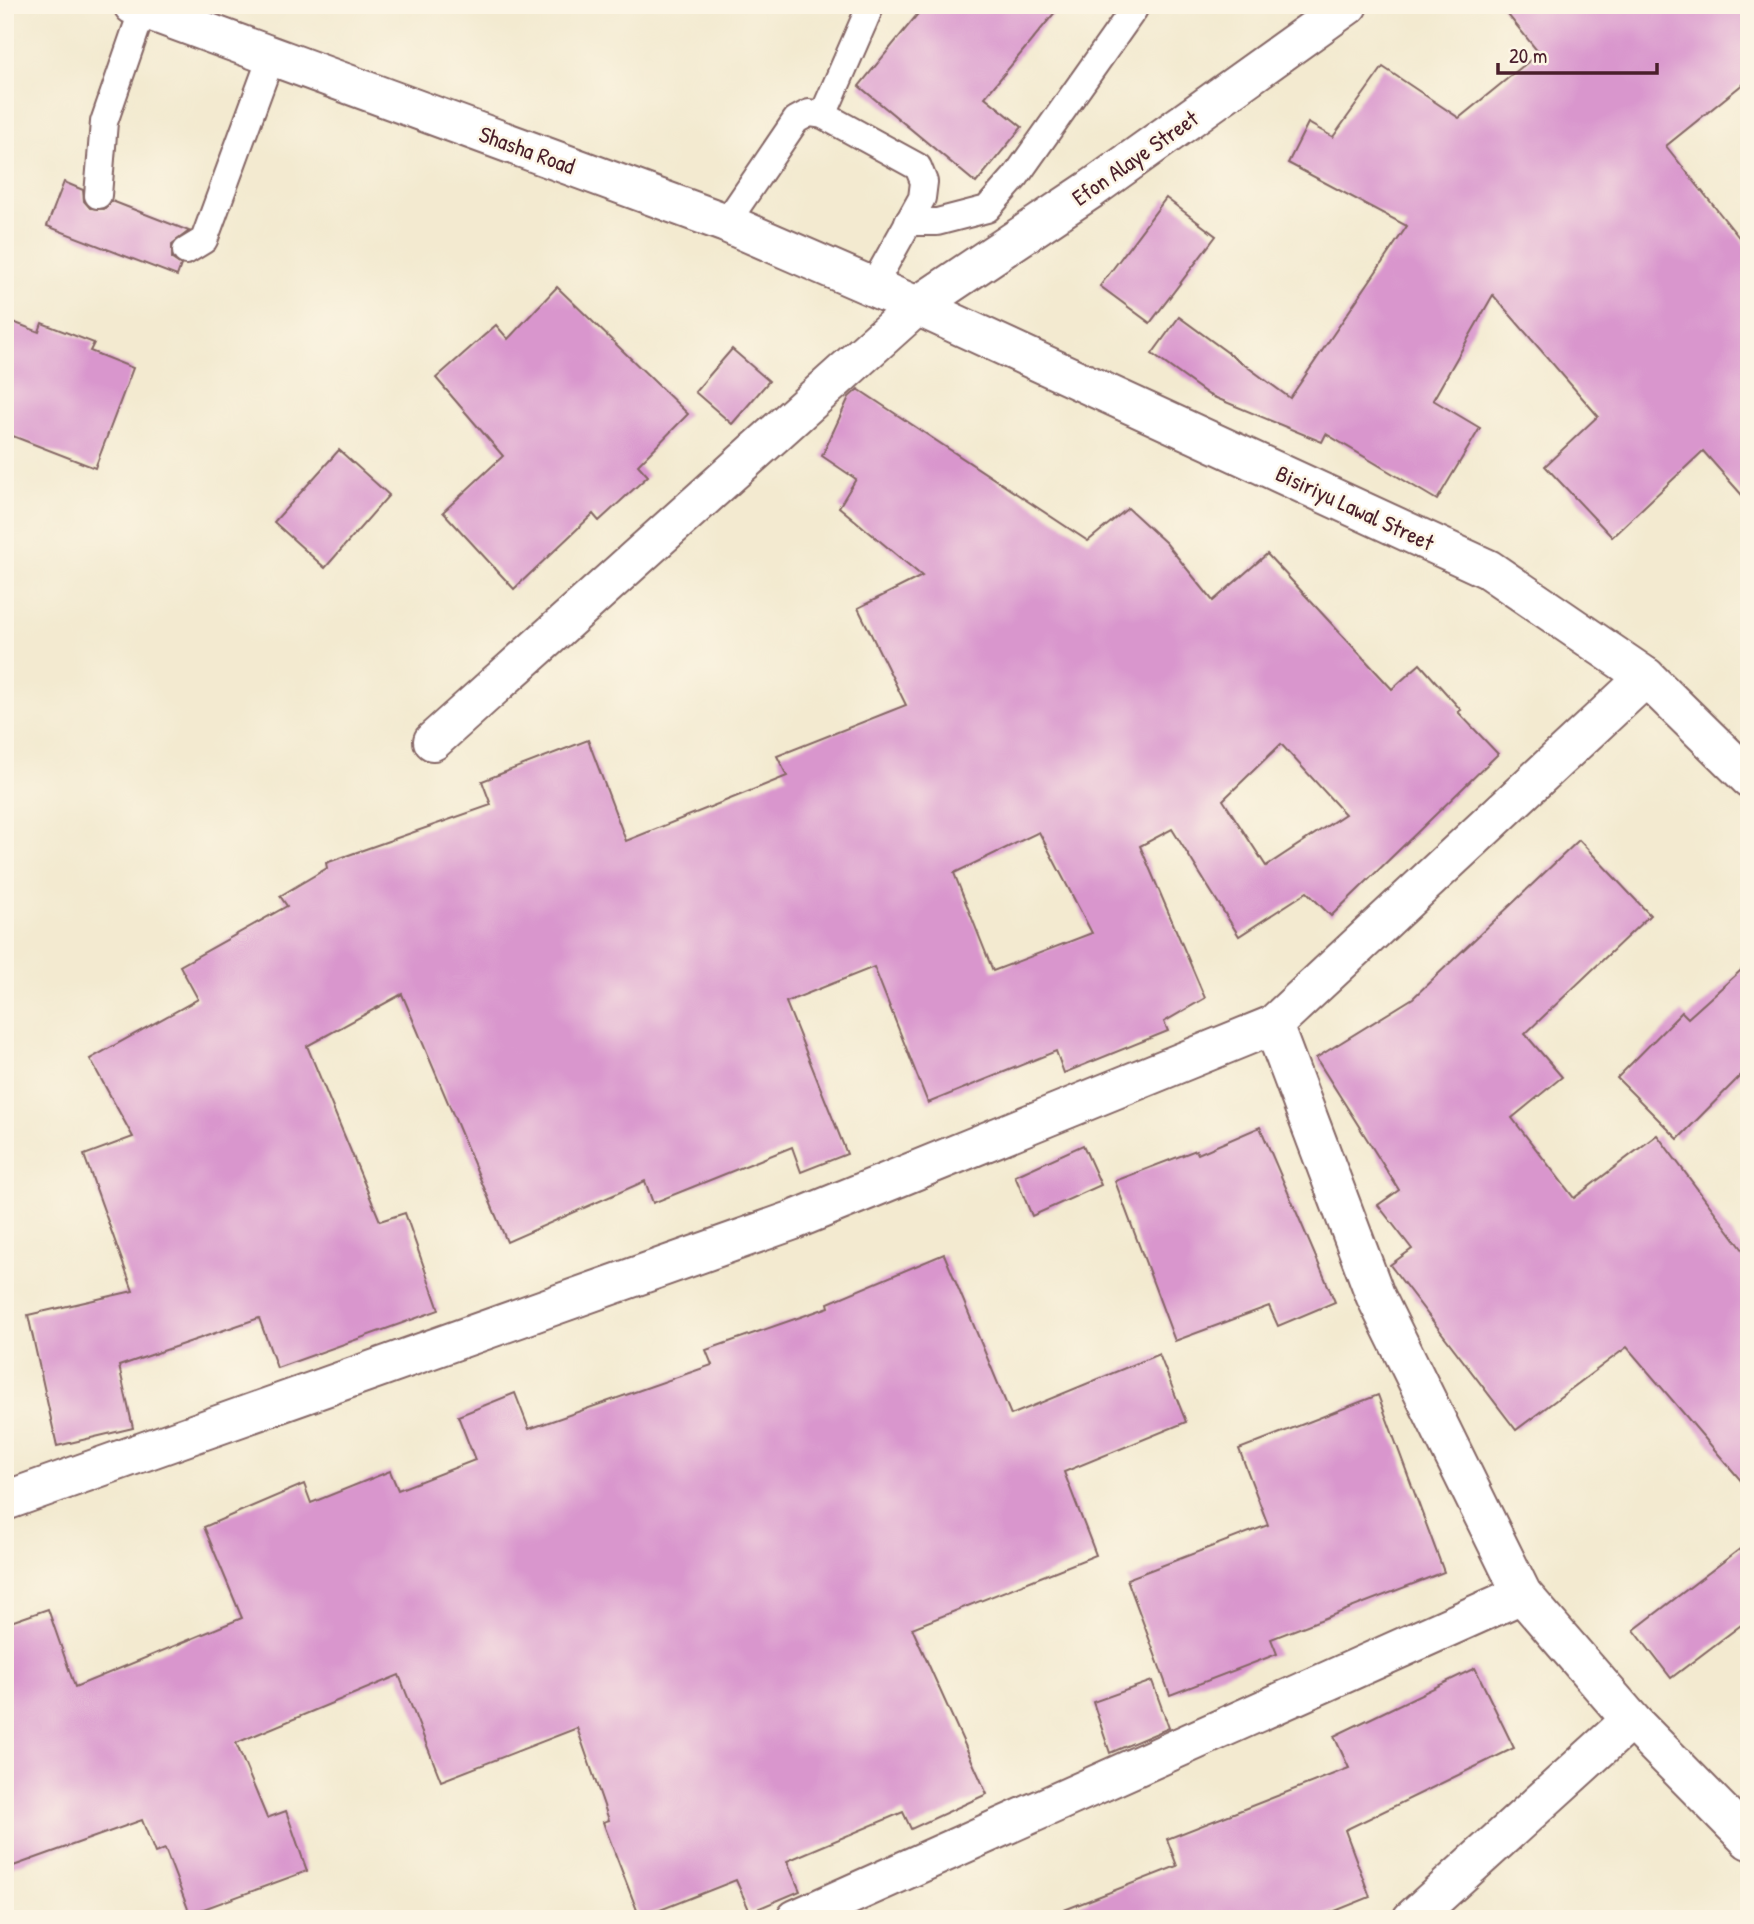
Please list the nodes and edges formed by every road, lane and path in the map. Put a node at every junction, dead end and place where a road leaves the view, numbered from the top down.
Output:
1 (871, 5) edge
2 (1348, 5) edge
3 (138, 7) edge
4 (1134, 9) dead end
5 (272, 55) junction
6 (823, 115) junction
7 (98, 195) dead end
8 (908, 222) junction
9 (726, 223) junction
10 (186, 251) dead end
11 (873, 286) junction
12 (918, 306) junction
13 (1646, 677) junction
14 (433, 741) dead end
15 (1749, 778) edge
16 (1273, 1025) junction
17 (5, 1501) edge
18 (1522, 1594) junction
19 (1632, 1720) junction
20 (1749, 1840) edge
21 (796, 1919) edge
22 (1412, 1919) edge

1 - 6 lane
2 - 12 street, Efon Alaye Street
3 - 5 street, Shasha Road
3 - 7 lane
4 - 8 lane
5 - 9 street, Shasha Road
5 - 10 lane
6 - 8 lane
6 - 9 lane
8 - 11 lane
9 - 11 street, Shasha Road
11 - 12 street, Shasha Road
12 - 13 street, Bisiriyu Lawal Street
12 - 14 street, Efon Alaye Street
13 - 15 street, Bisiriyu Lawal Street
13 - 16 street
16 - 17 street
16 - 18 street
18 - 19 street
18 - 21 street
19 - 20 street
19 - 22 street

